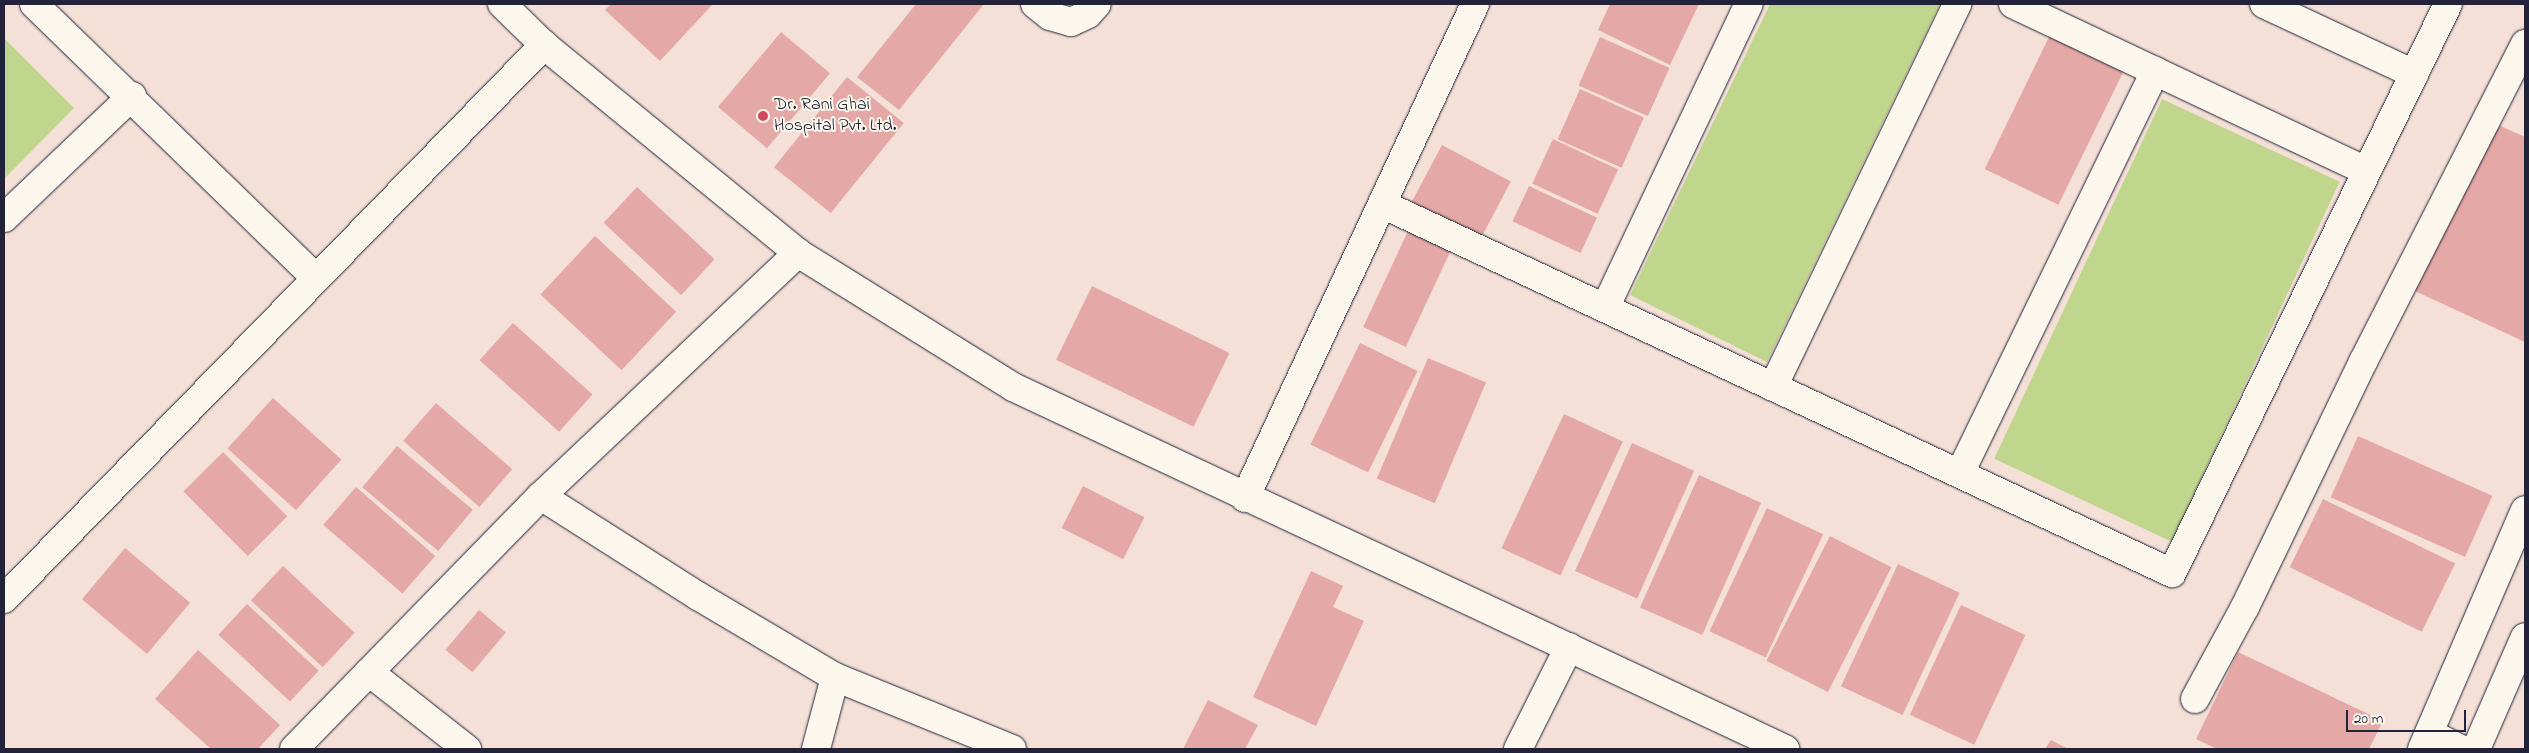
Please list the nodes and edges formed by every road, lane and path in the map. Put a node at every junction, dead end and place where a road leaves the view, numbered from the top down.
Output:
1 (34, 4) edge
2 (502, 4) edge
3 (1035, 4) edge
4 (1097, 4) edge
5 (1475, 4) edge
6 (1749, 4) edge
7 (1956, 4) edge
8 (2013, 4) edge
9 (2264, 4) edge
10 (2448, 4) edge
11 (544, 44) junction
12 (2525, 44) edge
13 (2155, 71) junction
14 (2414, 74) junction
15 (132, 96) junction
16 (2366, 171) junction
17 (1382, 204) junction
18 (4, 218) edge
19 (798, 253) junction
20 (315, 277) junction
21 (1605, 308) junction
22 (1773, 387) junction
23 (1960, 474) junction
24 (541, 496) junction
25 (1244, 498) junction
26 (2525, 510) edge
27 (4, 598) edge
28 (2525, 637) edge
29 (1569, 647) junction
30 (369, 672) junction
31 (835, 677) junction
32 (2195, 699) dead end
33 (2426, 741) edge
34 (294, 749) edge
35 (467, 749) edge
36 (816, 749) edge
37 (1012, 749) edge
38 (1518, 749) edge
39 (1785, 749) edge
40 (2461, 749) edge
41 (2476, 749) edge

1 - 15 street
2 - 11 street
3 - 4 street
5 - 17 street
6 - 21 street
7 - 22 street
8 - 13 street
9 - 14 street
10 - 14 street
11 - 19 street
11 - 20 street
12 - 32 street
13 - 16 street
13 - 23 street
14 - 16 street
15 - 18 street
15 - 20 street
16 - 23 street
17 - 21 street
17 - 25 street
19 - 24 street
19 - 25 street
20 - 27 street
21 - 22 street
22 - 23 street
24 - 30 street
24 - 31 street
25 - 29 street
26 - 33 street
28 - 41 street
29 - 38 street
29 - 39 street
30 - 34 street
30 - 35 street
31 - 36 street
31 - 37 street
33 - 40 street

